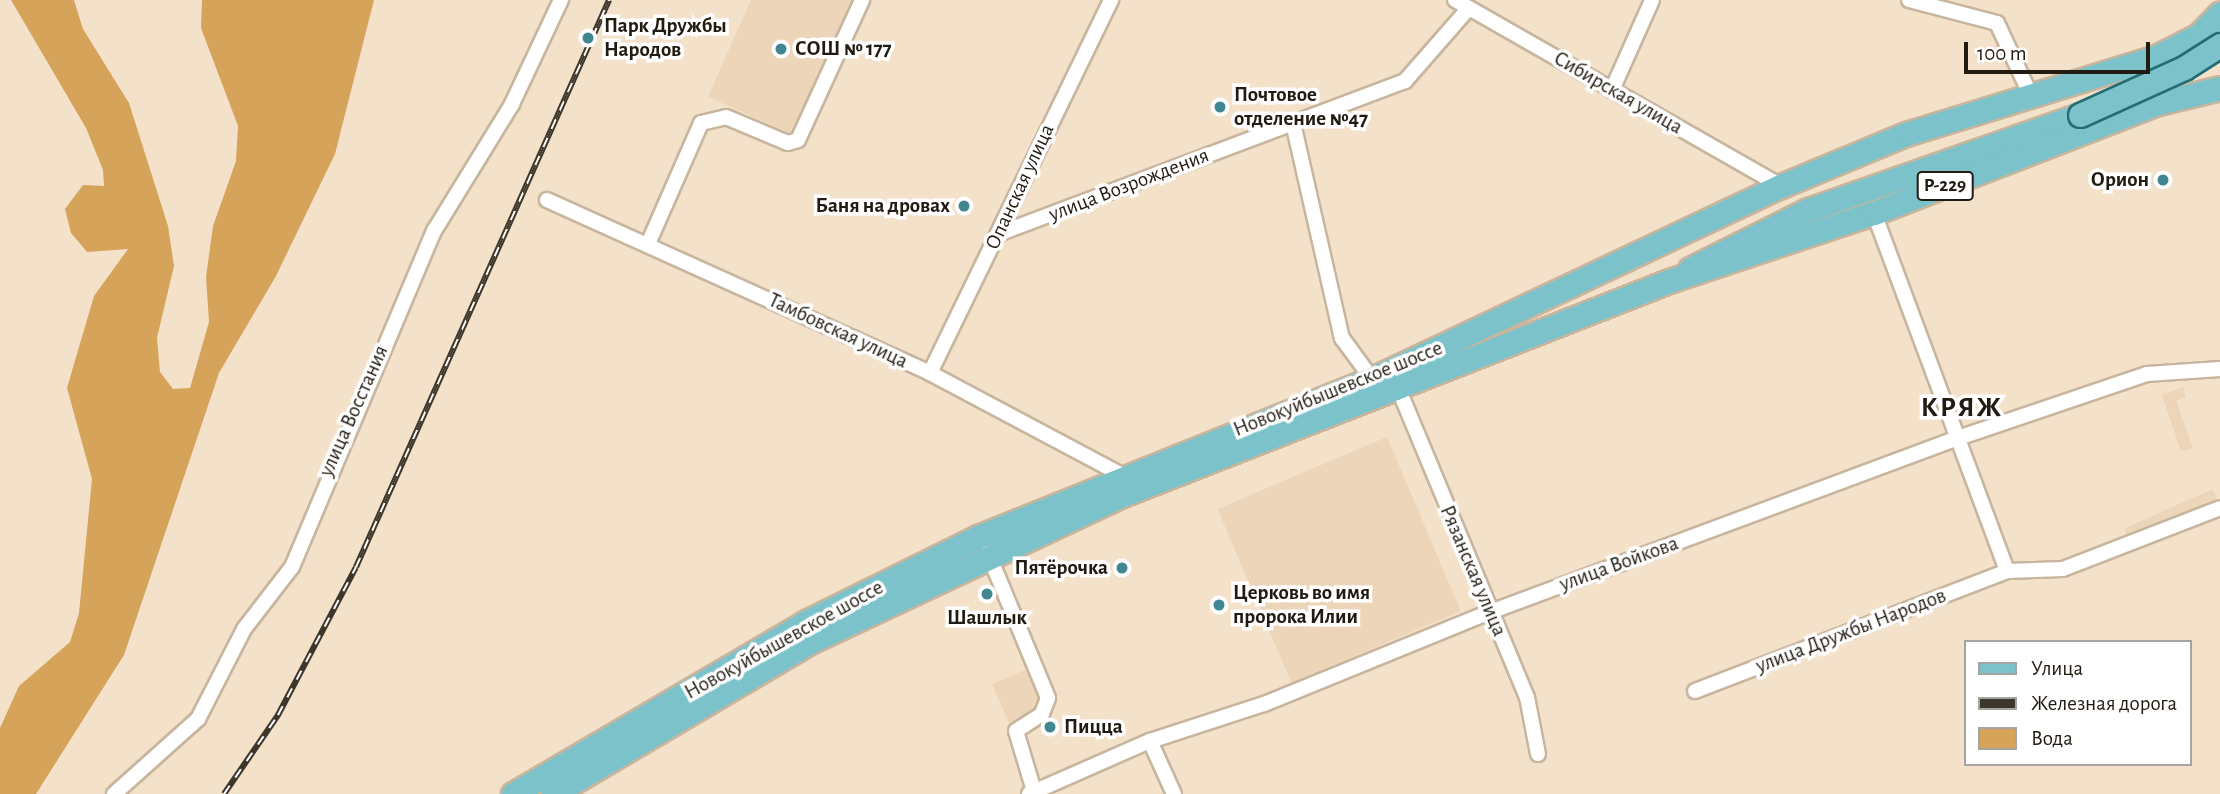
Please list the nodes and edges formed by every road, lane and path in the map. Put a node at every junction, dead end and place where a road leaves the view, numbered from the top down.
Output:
1 (561, 0) edge
2 (862, 0) edge
3 (1111, 0) edge
4 (1455, 0) edge
5 (1652, 0) edge
6 (1909, 0) edge
7 (1469, 8) junction
8 (2220, 13) edge
9 (2213, 41) edge
10 (2156, 57) junction
11 (2220, 88) edge
12 (1612, 90) junction
13 (2031, 96) junction
14 (2167, 101) junction
15 (1293, 123) junction
16 (1781, 186) junction
17 (547, 200) dead end
18 (1874, 214) junction
19 (998, 234) junction
20 (648, 244) junction
21 (1669, 281) junction
22 (2220, 369) edge
23 (930, 373) junction
24 (1373, 379) junction
25 (1399, 390) junction
26 (1955, 439) junction
27 (1122, 475) junction
28 (2220, 508) edge
29 (988, 553) junction
30 (2007, 570) junction
31 (1490, 612) junction
32 (1695, 691) dead end
33 (1150, 741) junction
34 (1538, 754) dead end
35 (1032, 792) edge
36 (114, 794) edge
37 (513, 794) edge
38 (553, 794) edge
39 (1174, 794) edge

1 - 36 street, улица Восстания
2 - 20 street
3 - 19 street, Опанская улица
4 - 7 street, Сибирская улица
5 - 12 street
6 - 13 street
7 - 12 street, Сибирская улица
7 - 15 street, улица Возрождения
8 - 9 main road, Новокуйбышевское шоссе
9 - 10 main road, Новокуйбышевское шоссе
9 - 21 main road, Новокуйбышевское шоссе, bridge
10 - 13 main road, Новокуйбышевское шоссе
10 - 14 main road
11 - 14 main road, Новокуйбышевское шоссе / Р-229
12 - 16 street, Сибирская улица
13 - 16 main road, Новокуйбышевское шоссе
14 - 18 main road, Новокуйбышевское шоссе / Р-229
15 - 19 street, улица Возрождения
15 - 24 street
16 - 24 main road, Новокуйбышевское шоссе
17 - 20 street, Тамбовская улица
18 - 21 main road, Новокуйбышевское шоссе / Р-229
18 - 26 street
19 - 23 street, Опанская улица
20 - 23 street, Тамбовская улица
21 - 25 main road, Новокуйбышевское шоссе
22 - 26 street, улица Войкова
23 - 27 street, Тамбовская улица
24 - 27 main road, Новокуйбышевское шоссе
25 - 29 main road, Новокуйбышевское шоссе
25 - 31 street, Рязанская улица
26 - 30 street
26 - 31 street, улица Войкова
27 - 37 main road, Новокуйбышевское шоссе
28 - 30 street, улица Дружбы Народов
29 - 35 street
29 - 38 main road, Новокуйбышевское шоссе
30 - 32 street, улица Дружбы Народов
31 - 33 street, улица Войкова
31 - 34 street, Рязанская улица
33 - 35 street, улица Войкова
33 - 39 street

